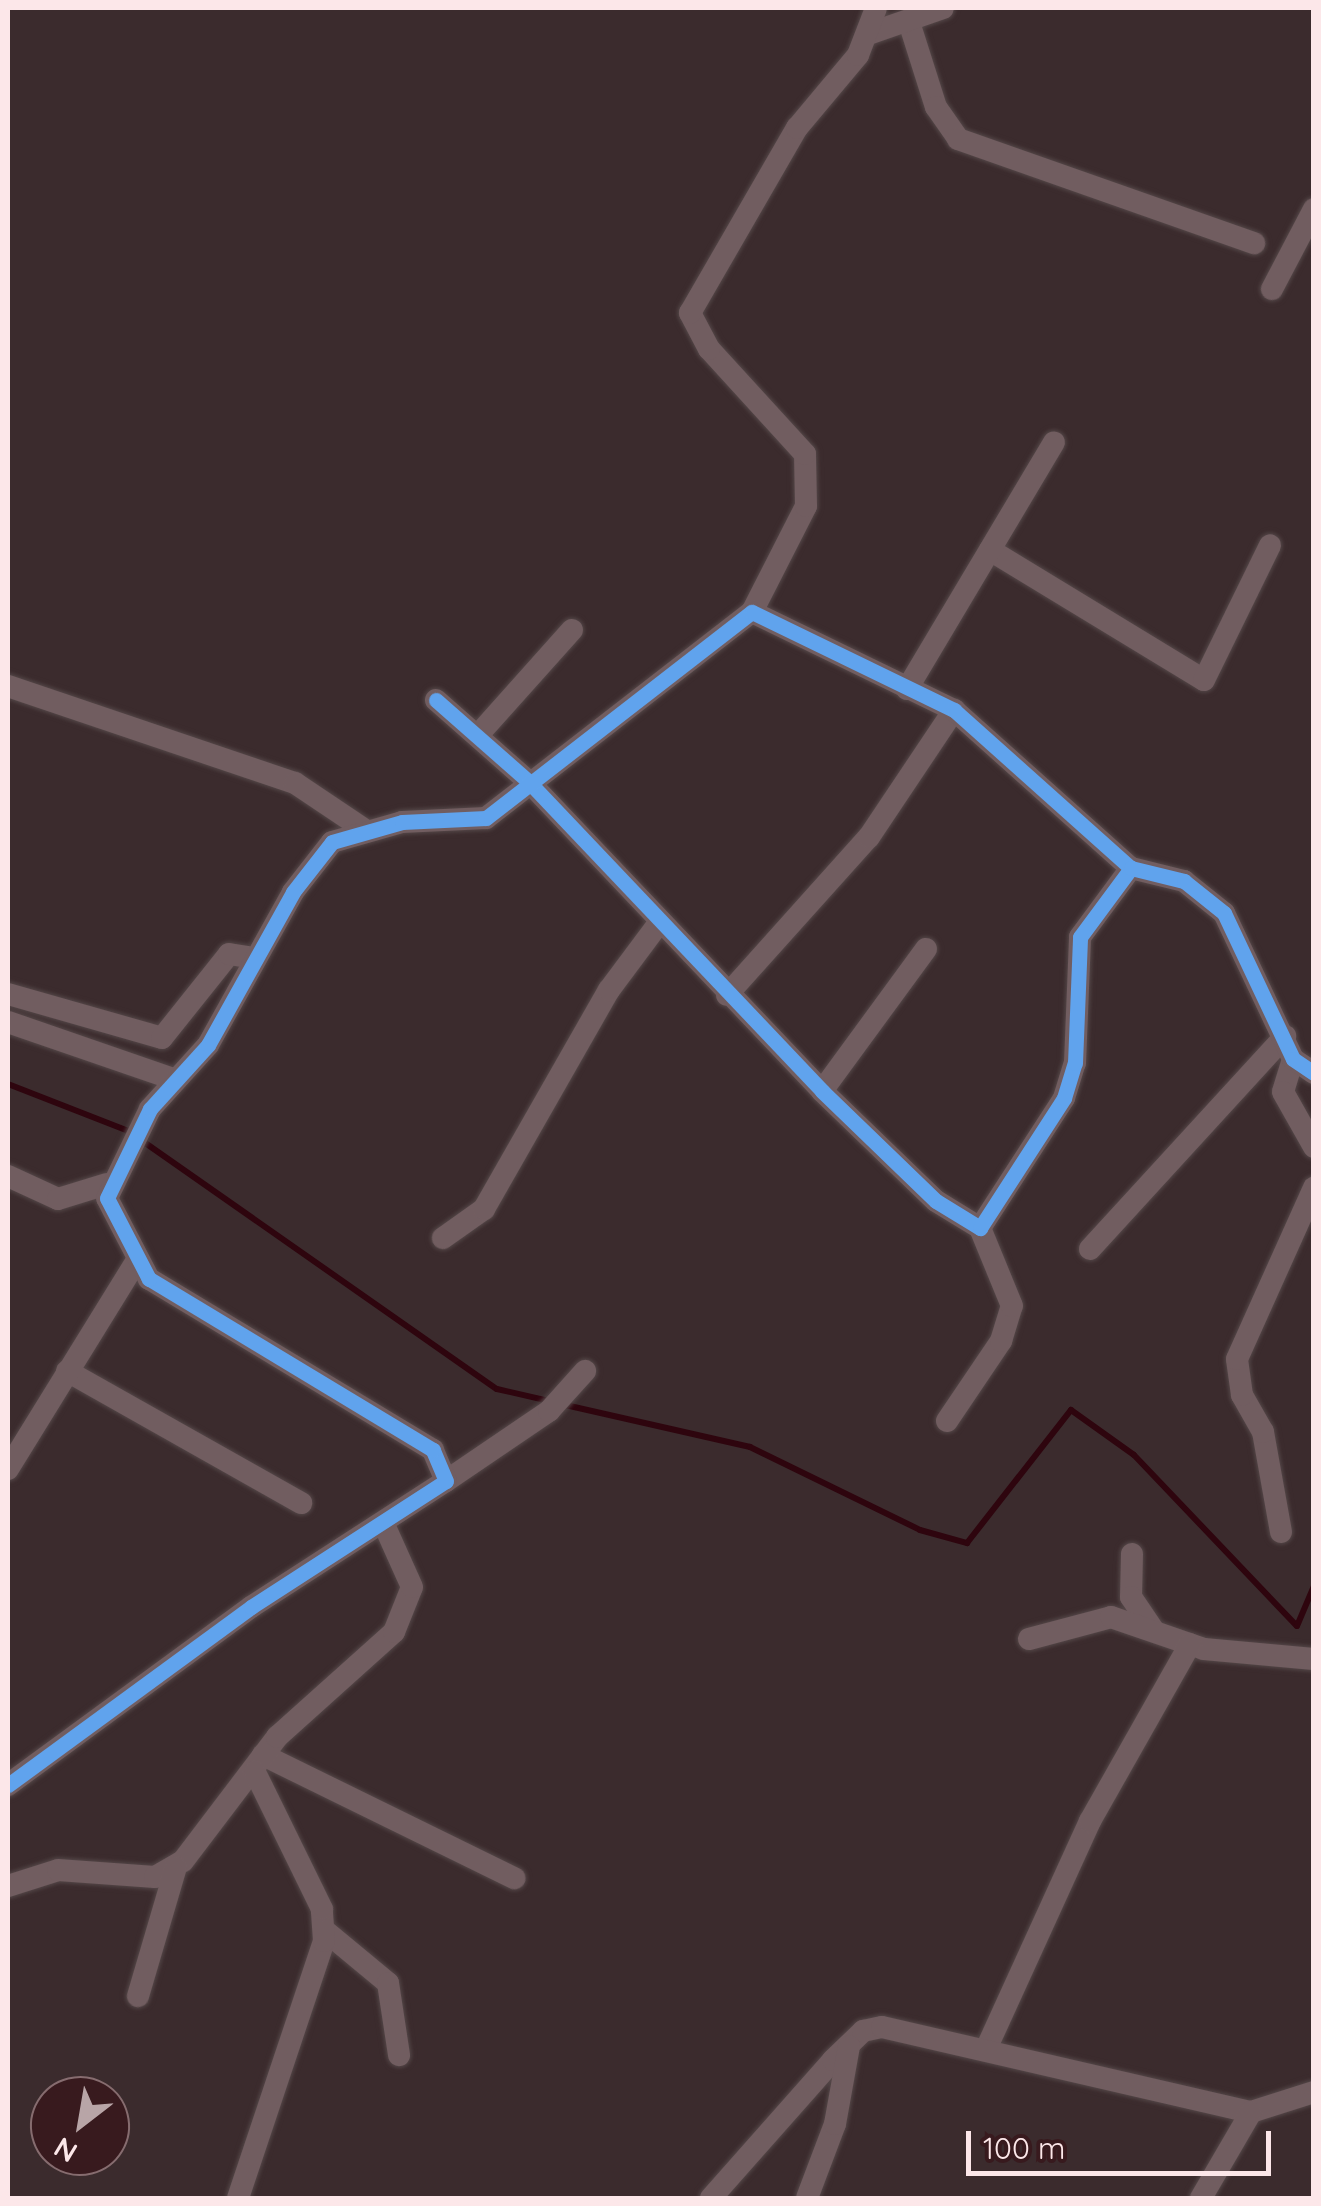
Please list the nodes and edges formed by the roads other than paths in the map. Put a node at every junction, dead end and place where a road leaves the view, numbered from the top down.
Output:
1 (876, 8) edge
2 (943, 8) edge
3 (908, 22) junction
4 (871, 32) junction
5 (1314, 209) edge
6 (1254, 243) dead end
7 (1272, 289) dead end
8 (1054, 442) dead end
9 (1270, 545) dead end
10 (990, 550) junction
11 (752, 612) junction
12 (572, 630) dead end
13 (8, 686) edge
14 (907, 689) junction
15 (436, 700) dead end
16 (954, 710) junction
17 (478, 735) junction
18 (528, 782) junction
19 (364, 830) junction
20 (1130, 868) junction
21 (659, 923) junction
22 (926, 950) dead end
23 (255, 958) junction
24 (8, 994) edge
25 (727, 995) junction
26 (8, 1022) edge
27 (1285, 1036) junction
28 (1293, 1059) junction
29 (1314, 1073) edge
30 (174, 1079) junction
31 (822, 1091) junction
32 (1314, 1147) edge
33 (8, 1176) edge
34 (107, 1184) junction
35 (1314, 1188) edge
36 (980, 1228) junction
37 (443, 1238) dead end
38 (1090, 1249) dead end
39 (130, 1270) junction
40 (67, 1370) junction
41 (585, 1371) dead end
42 (947, 1421) dead end
43 (8, 1469) edge
44 (446, 1481) junction
45 (301, 1503) dead end
46 (386, 1528) junction
47 (1280, 1532) dead end
48 (1132, 1554) dead end
49 (1154, 1631) junction
50 (1030, 1639) dead end
51 (1190, 1644) junction
52 (1314, 1659) edge
53 (259, 1764) junction
54 (8, 1785) edge
55 (176, 1867) junction
56 (514, 1878) dead end
57 (8, 1886) edge
58 (324, 1930) junction
59 (138, 1996) dead end
60 (848, 2046) junction
61 (987, 2047) junction
62 (399, 2055) dead end
63 (1314, 2092) edge
64 (1251, 2112) junction
65 (238, 2198) edge
66 (712, 2198) edge
67 (806, 2198) edge
68 (1200, 2198) edge

1 - 4 street
2 - 3 street
3 - 4 street
3 - 6 street
4 - 11 street
5 - 7 street
8 - 10 street
9 - 10 street
10 - 14 street
11 - 14 street
11 - 18 street
12 - 17 street
13 - 19 street
14 - 16 street
15 - 17 street
16 - 20 street
16 - 25 street
17 - 18 street
18 - 19 street
18 - 21 street
19 - 23 street
20 - 27 street
20 - 36 street
21 - 25 street
21 - 37 street
22 - 31 street
23 - 24 street
23 - 30 street
25 - 31 street
26 - 30 street
27 - 28 street
27 - 38 street
28 - 29 street
28 - 32 street
30 - 34 street
31 - 36 street
33 - 34 street
34 - 39 street
35 - 47 street
36 - 42 street
39 - 40 street
39 - 44 street
40 - 43 street
40 - 45 street
41 - 44 street
44 - 46 street
46 - 53 street
46 - 54 street
48 - 49 street
49 - 50 street
49 - 51 street
51 - 52 street
51 - 61 street
53 - 55 street
53 - 56 street
53 - 58 street
55 - 57 street
55 - 59 street
58 - 62 street
58 - 65 street
60 - 61 street
60 - 66 street
60 - 67 street
61 - 64 street
63 - 64 street
64 - 68 street

